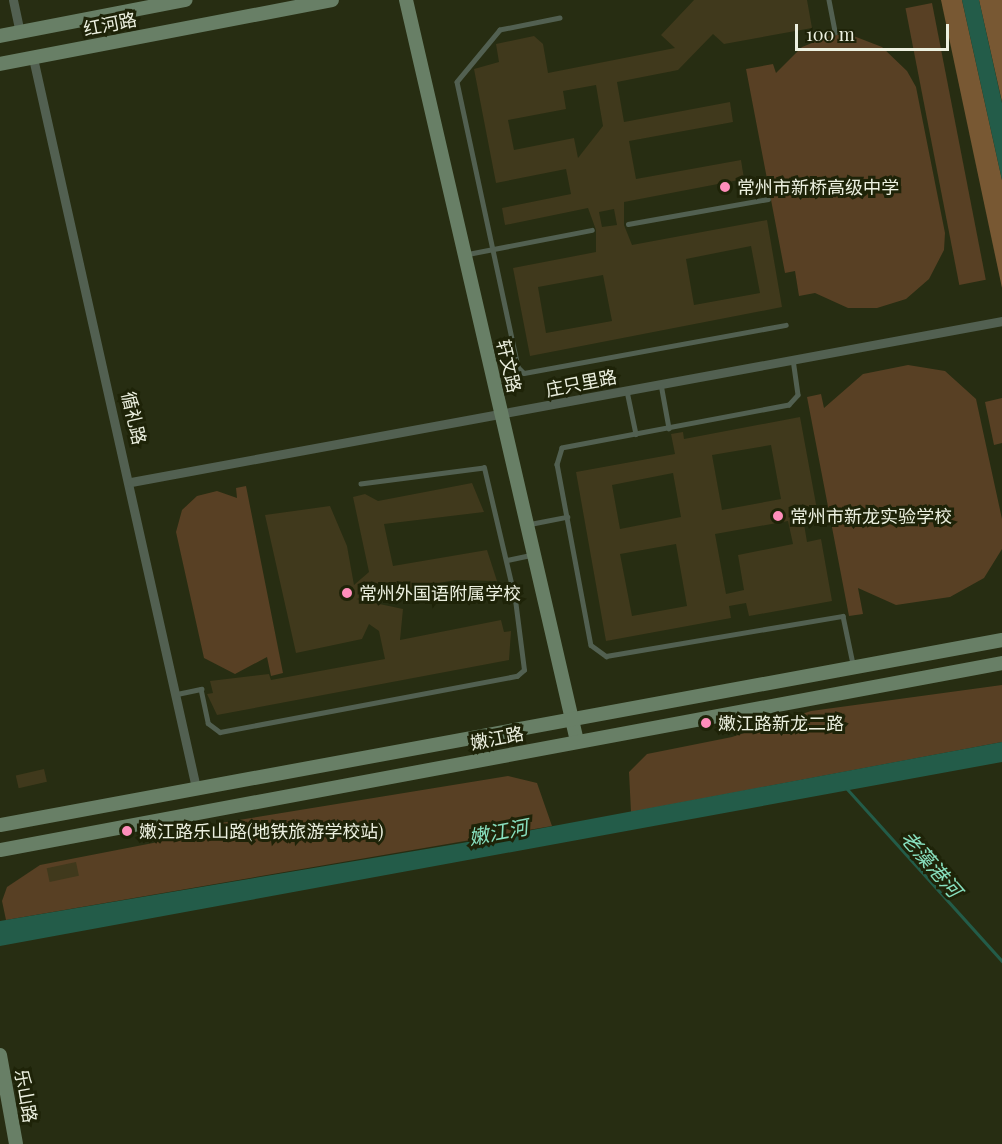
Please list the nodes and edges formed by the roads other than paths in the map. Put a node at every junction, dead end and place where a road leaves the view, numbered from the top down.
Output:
1 (13, 0) edge
2 (186, 0) edge
3 (332, 0) edge
4 (406, 0) edge
5 (829, 0) edge
6 (560, 18) dead end
7 (20, 32) junction
8 (835, 32) dead end
9 (0, 36) edge
10 (33, 58) junction
11 (0, 64) edge
12 (768, 199) dead end
13 (628, 224) dead end
14 (592, 230) dead end
15 (493, 249) junction
16 (464, 255) junction
17 (1002, 321) edge
18 (786, 325) dead end
19 (793, 359) junction
20 (661, 384) junction
21 (627, 391) junction
22 (502, 416) junction
23 (669, 428) junction
24 (636, 434) junction
25 (131, 482) junction
26 (361, 484) dead end
27 (567, 517) junction
28 (528, 525) junction
29 (535, 554) junction
30 (507, 560) junction
31 (1002, 640) edge
32 (1002, 663) edge
33 (854, 668) junction
34 (177, 694) junction
35 (573, 720) junction
36 (577, 741) junction
37 (196, 788) junction
38 (0, 825) edge
39 (0, 850) edge
40 (0, 1055) edge
41 (16, 1144) edge

1 - 7 street
2 - 7 main road, 红河路
3 - 10 main road, 红河路
4 - 16 main road, 轩文路
5 - 8 lane
6 - 15 lane
7 - 9 main road, 红河路
10 - 11 main road, 红河路
10 - 25 street, 循礼路
12 - 13 lane
14 - 15 lane
15 - 16 lane
15 - 18 lane
16 - 22 main road, 轩文路
17 - 19 street, 庄只里路
19 - 20 street, 庄只里路
19 - 23 lane
20 - 21 street, 庄只里路
20 - 23 lane
21 - 22 street, 庄只里路
21 - 24 lane
22 - 25 street, 庄只里路
22 - 28 main road, 轩文路
23 - 24 lane
24 - 27 lane
25 - 34 street, 循礼路
26 - 30 lane
27 - 28 lane
27 - 33 lane
28 - 29 main road, 轩文路
29 - 30 lane
29 - 35 main road, 轩文路
30 - 34 lane
31 - 33 main road, 嫩江路
32 - 36 main road, 嫩江路
33 - 35 main road, 嫩江路
34 - 37 street, 循礼路
35 - 36 main road, 轩文路
35 - 37 main road, 嫩江路
36 - 39 main road, 嫩江路
37 - 38 main road, 嫩江路
40 - 41 main road, 乐山路

